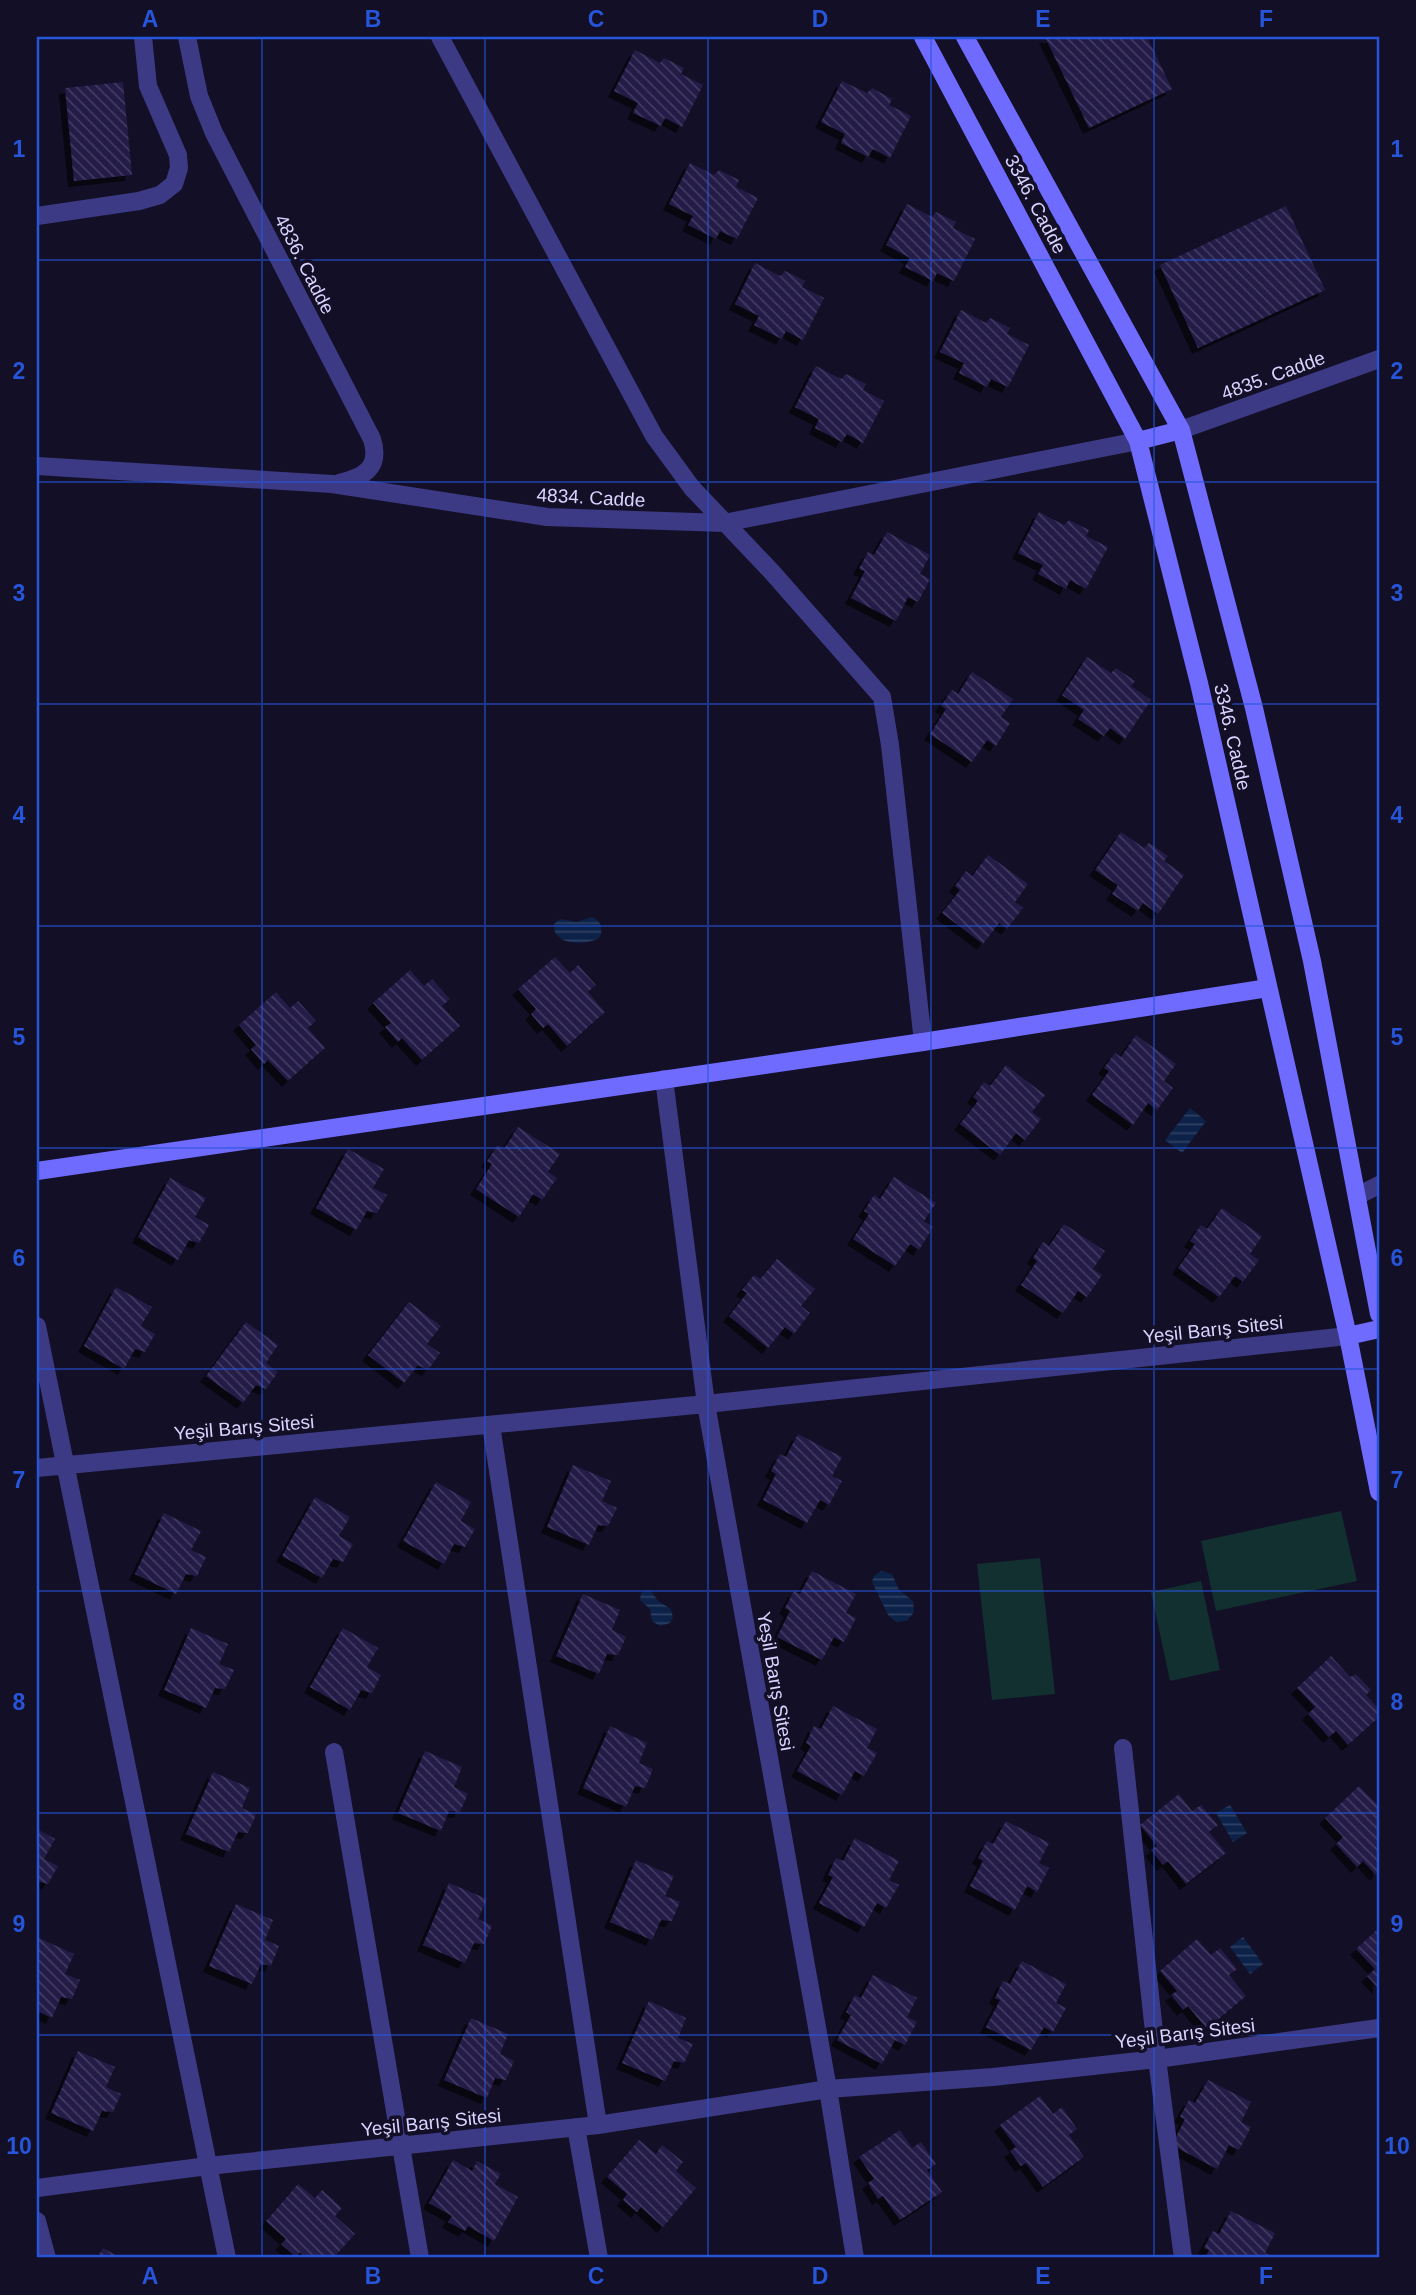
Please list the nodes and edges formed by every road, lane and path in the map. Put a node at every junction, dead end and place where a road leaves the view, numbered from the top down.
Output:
1 (143, 37) edge
2 (187, 37) edge
3 (440, 37) edge
4 (923, 37) edge
5 (965, 37) edge
6 (37, 216) edge
7 (1379, 359) edge
8 (1181, 430) junction
9 (1138, 441) junction
10 (37, 466) edge
11 (332, 484) junction
12 (724, 523) junction
13 (1268, 988) junction
14 (923, 1042) junction
15 (664, 1079) junction
16 (37, 1171) edge
17 (1379, 1185) edge
18 (1357, 1196) junction
19 (1379, 1314) edge
20 (37, 1326) edge
21 (1379, 1329) edge
22 (1348, 1336) junction
23 (706, 1404) junction
24 (491, 1425) junction
25 (65, 1465) junction
26 (37, 1468) edge
27 (1379, 1492) edge
28 (1123, 1748) dead end
29 (334, 1752) dead end
30 (1379, 2028) edge
31 (1157, 2059) junction
32 (828, 2089) junction
33 (598, 2125) junction
34 (576, 2127) junction
35 (401, 2146) junction
36 (208, 2166) junction
37 (37, 2188) edge
38 (37, 2221) edge
39 (47, 2258) edge
40 (227, 2258) edge
41 (420, 2258) edge
42 (599, 2258) edge
43 (855, 2258) edge
44 (1183, 2258) edge

1 - 6 street
2 - 11 street, 4836. Cadde
3 - 12 street
4 - 9 street, 3346. Cadde
5 - 8 street, 3346. Cadde
7 - 8 street, 4835. Cadde
8 - 9 street
8 - 18 street, 3346. Cadde
9 - 12 street, 4834. Cadde
9 - 13 street, 3346. Cadde
10 - 11 street, 4834. Cadde
11 - 12 street, 4834. Cadde
12 - 14 street
13 - 14 street
13 - 22 street, 3346. Cadde
14 - 15 street
15 - 16 street
15 - 23 street, Yeşil Barış Sitesi
17 - 18 street
18 - 19 street, 3346. Cadde
20 - 25 street
21 - 22 street
22 - 23 street, Yeşil Barış Sitesi
22 - 27 street, 3346. Cadde
23 - 24 street, Yeşil Barış Sitesi
23 - 32 street, Yeşil Barış Sitesi
24 - 25 street, Yeşil Barış Sitesi
24 - 33 street
25 - 26 street, Yeşil Barış Sitesi
25 - 36 street
28 - 31 street
29 - 35 street
30 - 31 street, Yeşil Barış Sitesi
31 - 32 street, Yeşil Barış Sitesi
31 - 44 street
32 - 33 street, Yeşil Barış Sitesi
32 - 43 street, Yeşil Barış Sitesi
33 - 34 street, Yeşil Barış Sitesi
34 - 35 street, Yeşil Barış Sitesi
34 - 42 street
35 - 36 street, Yeşil Barış Sitesi
35 - 41 street
36 - 37 street, Yeşil Barış Sitesi
36 - 40 street
38 - 39 street

